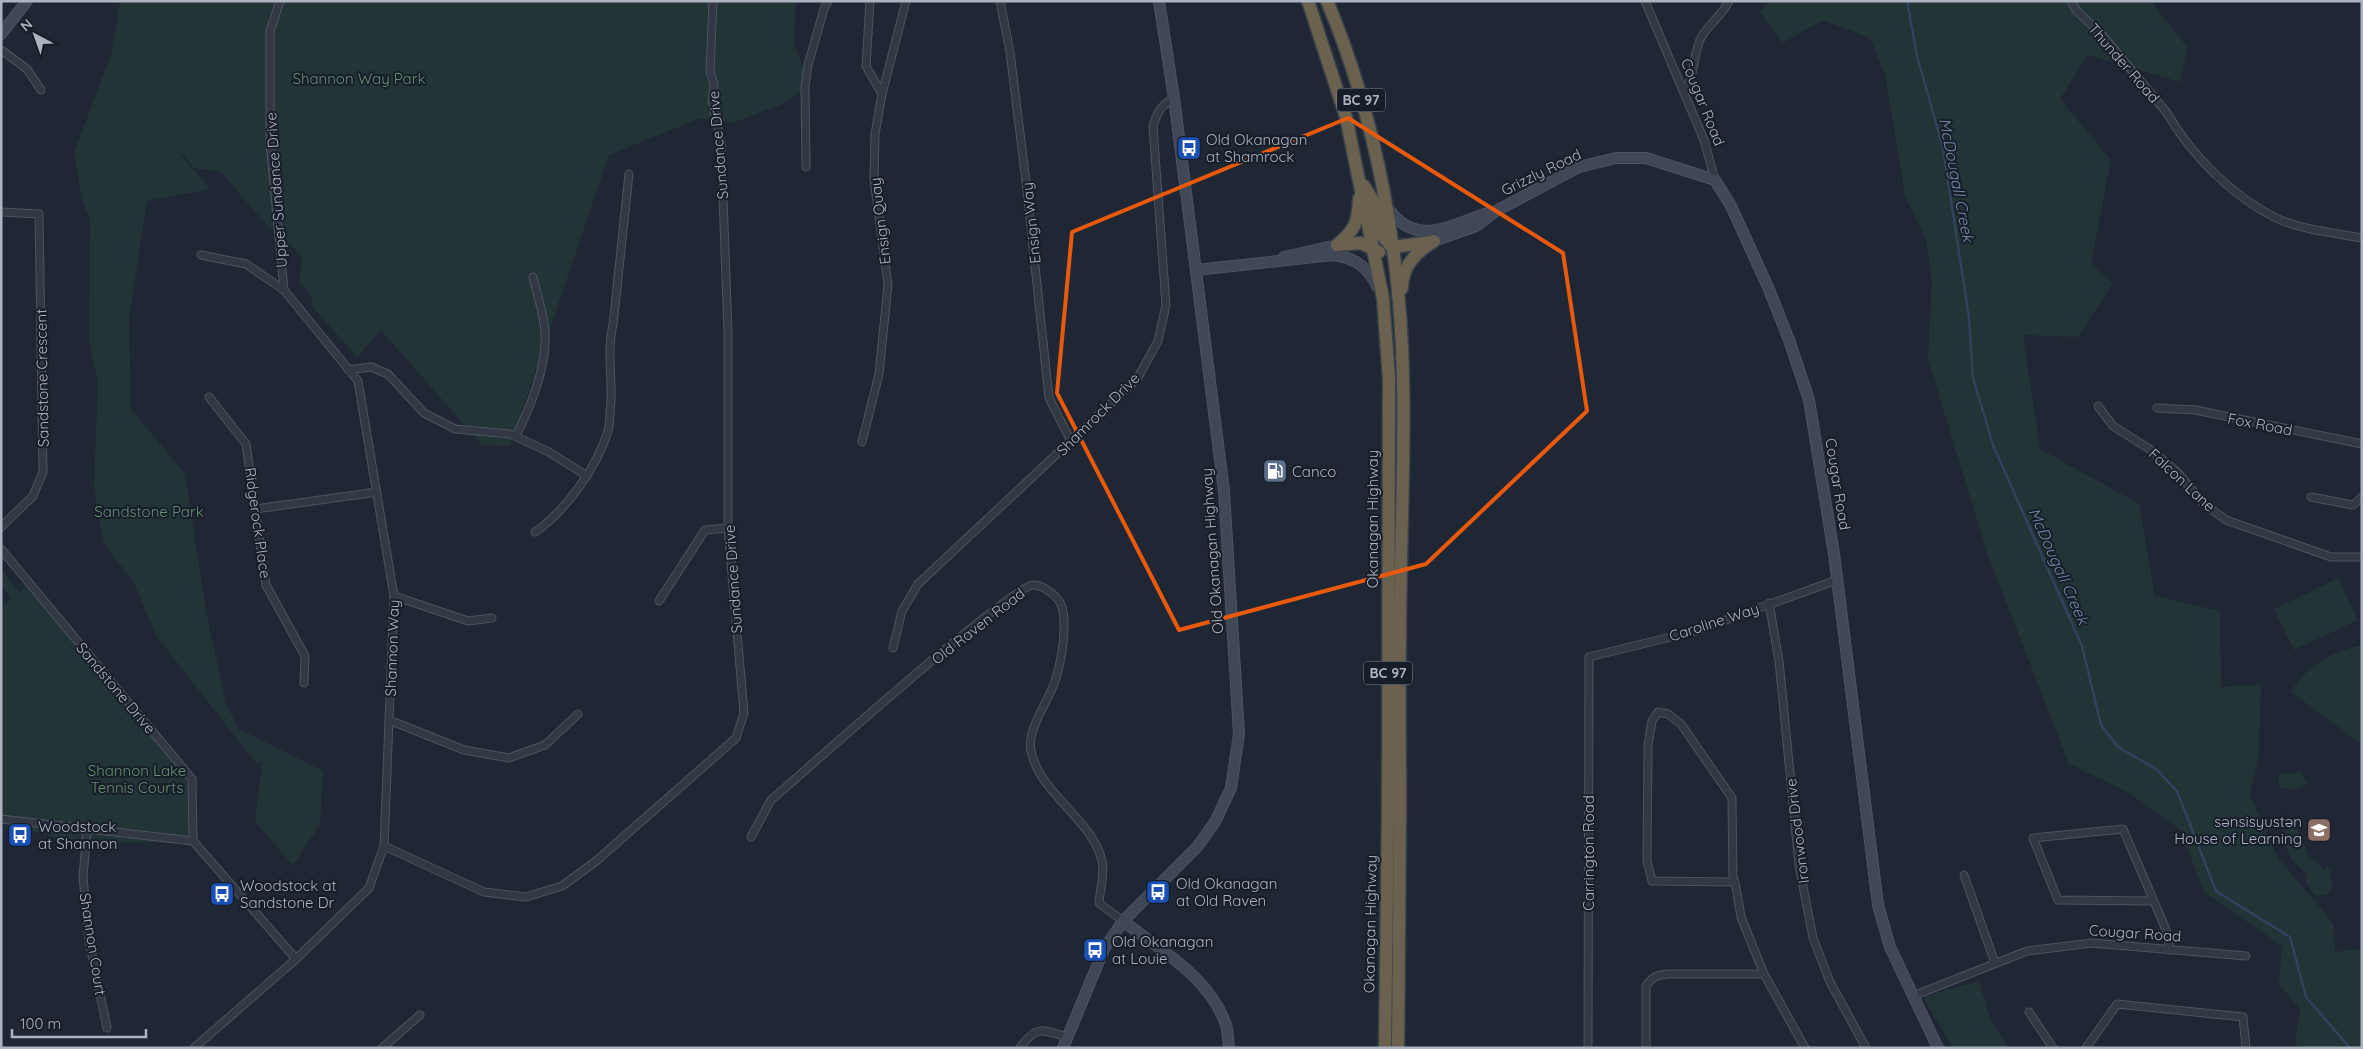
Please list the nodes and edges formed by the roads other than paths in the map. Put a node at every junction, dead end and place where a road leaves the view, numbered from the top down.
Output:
1 (27, 1) edge
2 (280, 1) edge
3 (713, 1) edge
4 (828, 1) edge
5 (870, 1) edge
6 (906, 1) edge
7 (1000, 1) edge
8 (1159, 1) edge
9 (1308, 1) edge
10 (1326, 1) edge
11 (1645, 1) edge
12 (1729, 1) edge
13 (2071, 1) edge
14 (1, 34) edge
15 (1, 50) edge
16 (41, 90) dead end
17 (1684, 92) junction
18 (882, 94) junction
19 (1174, 98) junction
20 (806, 167) dead end
21 (629, 174) dead end
22 (1360, 179) junction
23 (1715, 180) junction
24 (1384, 202) junction
25 (1496, 211) junction
26 (1, 212) edge
27 (2362, 238) edge
28 (1434, 241) junction
29 (1337, 245) junction
30 (1392, 247) junction
31 (1374, 248) junction
32 (201, 255) dead end
33 (1274, 260) junction
34 (1196, 270) junction
35 (533, 277) dead end
36 (284, 290) junction
37 (1383, 298) junction
38 (1400, 325) junction
39 (348, 370) junction
40 (209, 397) dead end
41 (2098, 406) dead end
42 (2157, 408) dead end
43 (516, 436) junction
44 (862, 442) dead end
45 (1070, 442) junction
46 (2362, 444) edge
47 (587, 476) junction
48 (377, 492) junction
49 (2311, 497) dead end
50 (2362, 497) edge
51 (256, 509) junction
52 (1, 528) edge
53 (728, 528) junction
54 (535, 532) dead end
55 (1, 549) edge
56 (2362, 557) edge
57 (1837, 580) junction
58 (394, 596) junction
59 (659, 602) dead end
60 (1769, 603) junction
61 (492, 618) dead end
62 (893, 648) dead end
63 (1589, 657) joint
64 (304, 683) dead end
65 (578, 714) dead end
66 (389, 720) junction
67 (1, 819) edge
68 (88, 830) junction
69 (751, 838) dead end
70 (193, 841) junction
71 (384, 846) junction
72 (1964, 875) dead end
73 (1734, 881) dead end
74 (2152, 900) junction
75 (1123, 921) junction
76 (2170, 950) junction
77 (2246, 956) dead end
78 (296, 959) junction
79 (1995, 963) junction
80 (1764, 974) junction
81 (1913, 996) junction
82 (2028, 1012) dead end
83 (420, 1015) dead end
84 (107, 1028) dead end
85 (1067, 1037) junction
86 (194, 1048) edge
87 (382, 1048) edge
88 (1020, 1048) edge
89 (1063, 1048) edge
90 (1229, 1048) edge
91 (1385, 1048) edge
92 (1398, 1048) edge
93 (1588, 1048) edge
94 (1646, 1048) edge
95 (1805, 1048) edge
96 (1866, 1048) edge
97 (1938, 1048) edge
98 (2053, 1048) edge
99 (2086, 1048) edge
100 (2246, 1048) edge

1 - 14 street
2 - 36 street, Upper Sundance Drive
3 - 53 street, Sundance Drive
4 - 20 street
5 - 18 street
6 - 18 street, Ensign Quay
7 - 45 street, Ensign Way
8 - 19 street, Old Okanagan Highway
9 - 22 highway, Okanagan Highway / BC 97
10 - 24 highway, Okanagan Highway / BC 97
11 - 17 street, Cougar Road
12 - 17 street
13 - 27 street, Thunder Road
15 - 16 street
17 - 23 street, Cougar Road
18 - 44 street, Ensign Quay
19 - 34 street, Old Okanagan Highway
19 - 45 street, Shamrock Drive
21 - 47 street
22 - 29 highway
22 - 30 highway
22 - 31 highway, Okanagan Highway / BC 97
23 - 25 street, Grizzly Road
23 - 57 street, Cougar Road
24 - 25 street, Grizzly Road
24 - 30 highway, Okanagan Highway / BC 97
25 - 28 street, Grizzly Road
26 - 52 street, Sandstone Crescent
28 - 30 highway
28 - 38 highway
29 - 31 highway
29 - 33 street
30 - 38 highway, Okanagan Highway / BC 97
31 - 37 highway, Okanagan Highway / BC 97
31 - 38 highway
32 - 36 street, Shannon Way
33 - 34 street
33 - 37 street
34 - 75 street, Old Okanagan Highway
35 - 43 street
36 - 39 street, Shannon Way
37 - 91 highway, Okanagan Highway / BC 97
38 - 92 highway, Okanagan Highway / BC 97
39 - 43 street
39 - 48 street, Shannon Way
40 - 51 street, Ridgerock Place
41 - 56 street, Falcon Lane
42 - 46 street, Fox Road
43 - 47 street
45 - 62 street, Shamrock Drive
47 - 54 street
48 - 51 street
48 - 58 street, Shannon Way
49 - 50 street
51 - 64 street, Ridgerock Place
53 - 59 street
53 - 71 street, Sundance Drive
55 - 70 street, Sandstone Drive
57 - 60 street, Caroline Way
57 - 81 street, Cougar Road
58 - 61 street
58 - 66 street, Shannon Way
60 - 63 street, Caroline Way
60 - 96 street, Ironwood Drive
63 - 93 street, Carrington Road
65 - 66 street
66 - 71 street, Shannon Way
67 - 68 street
68 - 70 street
68 - 84 street, Shannon Court
69 - 75 street, Old Raven Road
70 - 78 street
71 - 78 street, Shannon Way
72 - 79 street
73 - 80 street
74 - 74 street
74 - 76 street
75 - 85 street, Old Okanagan Highway
75 - 90 street
76 - 77 street, Cougar Road
76 - 79 street, Cougar Road
78 - 86 street, Shannon Way
79 - 81 street, Cougar Road
80 - 94 street
80 - 95 street
81 - 97 street, Cougar Road
82 - 98 street
83 - 87 street
85 - 88 street
85 - 89 street, Old Okanagan Highway
99 - 100 street

